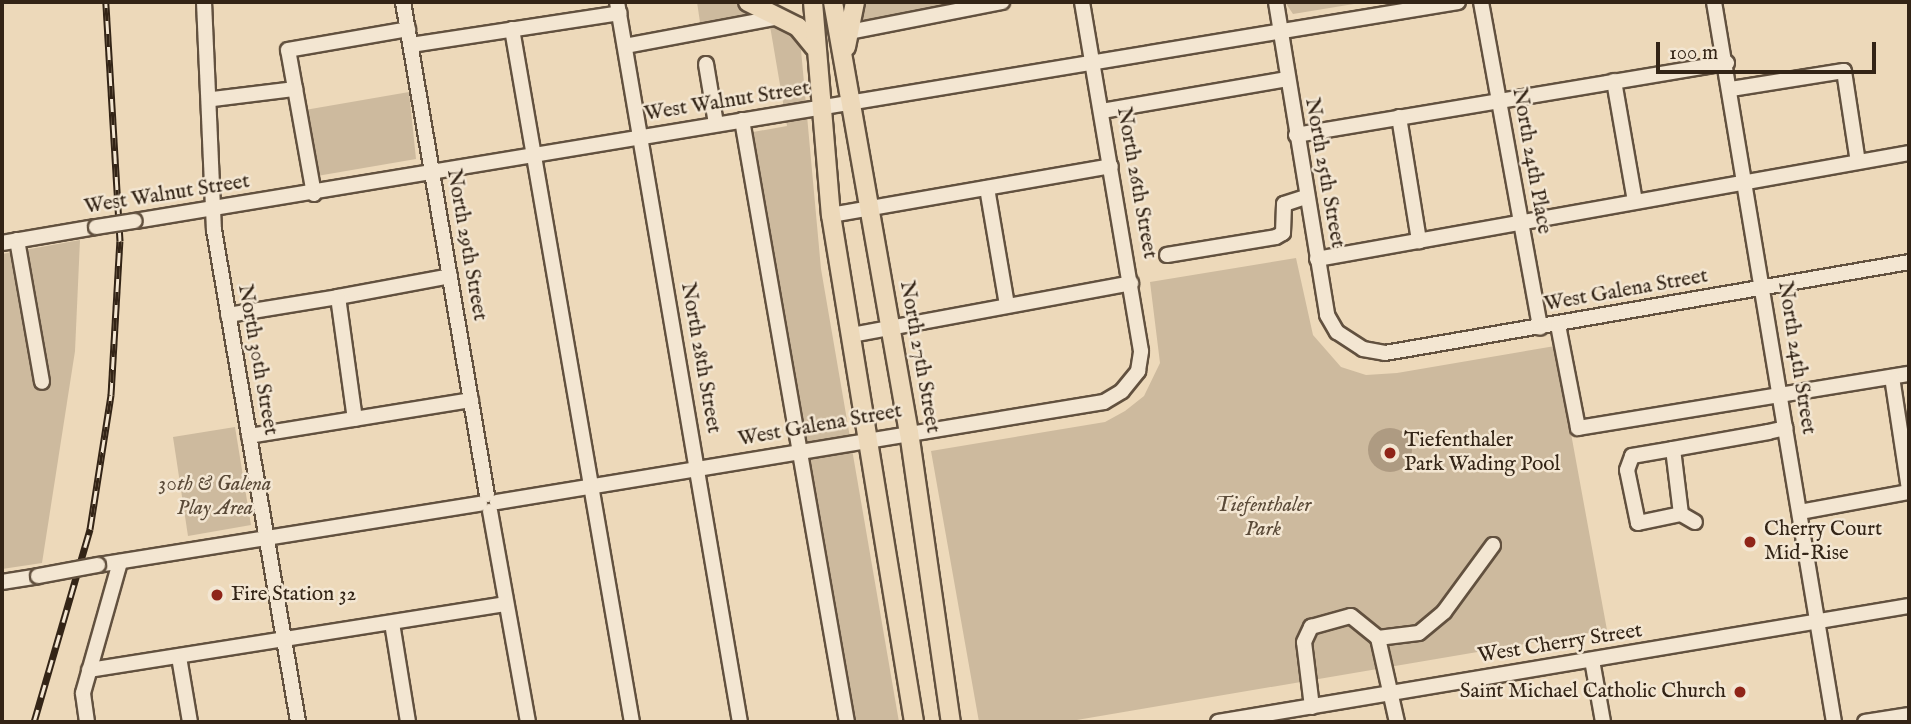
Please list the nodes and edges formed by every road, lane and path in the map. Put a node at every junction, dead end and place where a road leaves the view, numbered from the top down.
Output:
1 (204, 2) edge
2 (403, 2) edge
3 (748, 2) edge
4 (813, 2) edge
5 (834, 2) edge
6 (855, 2) edge
7 (1003, 2) edge
8 (1082, 2) edge
9 (1276, 2) edge
10 (1458, 2) edge
11 (1481, 2) edge
12 (1714, 2) edge
13 (618, 7) edge
14 (780, 17) junction
15 (408, 29) junction
16 (512, 29) junction
17 (849, 32) junction
18 (1280, 33) junction
19 (411, 45) junction
20 (625, 46) junction
21 (817, 57) junction
22 (844, 57) junction
23 (1727, 63) junction
24 (706, 64) dead end
25 (1094, 65) junction
26 (1287, 79) junction
27 (1614, 81) junction
28 (295, 89) junction
29 (1731, 89) junction
30 (213, 99) junction
31 (1499, 99) junction
32 (852, 103) junction
33 (820, 108) junction
34 (1102, 111) junction
35 (1399, 117) junction
36 (742, 120) junction
37 (716, 124) junction
38 (1296, 135) junction
39 (641, 137) junction
40 (1909, 153) edge
41 (535, 155) junction
42 (1858, 162) junction
43 (1111, 166) junction
44 (432, 173) junction
45 (1746, 181) junction
46 (987, 188) junction
47 (314, 194) junction
48 (1306, 197) junction
49 (1635, 201) junction
50 (212, 209) junction
51 (870, 209) junction
52 (831, 215) junction
53 (1521, 223) junction
54 (17, 240) junction
55 (1419, 241) junction
56 (2, 243) edge
57 (1167, 255) dead end
58 (1317, 259) junction
59 (1909, 262) edge
60 (450, 276) junction
61 (1131, 283) junction
62 (1763, 288) junction
63 (338, 297) junction
64 (1007, 305) junction
65 (228, 315) junction
66 (1558, 325) junction
67 (891, 327) junction
68 (1540, 328) junction
69 (851, 335) junction
70 (1350, 343) joint
71 (1138, 371) joint
72 (1909, 374) edge
73 (1892, 377) junction
74 (42, 382) dead end
75 (1781, 394) junction
76 (471, 400) junction
77 (355, 419) junction
78 (1786, 428) junction
79 (909, 432) junction
80 (249, 436) junction
81 (868, 439) junction
82 (1673, 449) junction
83 (802, 451) junction
84 (697, 468) junction
85 (592, 486) junction
86 (1909, 490) edge
87 (489, 503) junction
88 (1800, 512) junction
89 (1681, 514) junction
90 (1695, 522) dead end
91 (267, 538) junction
92 (1493, 545) dead end
93 (120, 562) junction
94 (2, 582) edge
95 (506, 604) junction
96 (1909, 606) edge
97 (392, 622) junction
98 (1818, 622) junction
99 (1378, 638) junction
100 (284, 640) junction
101 (179, 657) junction
102 (1591, 660) junction
103 (89, 670) junction
104 (1393, 694) junction
105 (1312, 707) junction
106 (1909, 715) edge
107 (87, 722) edge
108 (190, 722) edge
109 (298, 722) edge
110 (408, 722) edge
111 (528, 722) edge
112 (632, 722) edge
113 (740, 722) edge
114 (847, 722) edge
115 (914, 722) edge
116 (951, 722) edge
117 (1218, 722) edge
118 (1398, 722) edge
119 (1603, 722) edge
120 (1834, 722) edge
121 (1866, 722) edge

1 - 30 street, North 30th Street
2 - 15 street, North 29th Street
3 - 14 main road
4 - 21 main road
5 - 22 main road, North 27th Street
6 - 17 main road
7 - 17 street
8 - 25 street, North 26th Street
9 - 18 street, North 25th Street
10 - 18 street, West Walnut Street
11 - 31 street, North 24th Place
12 - 23 street, North 24th Street
13 - 16 street
13 - 20 street, North 28th Street
14 - 20 street
14 - 21 main road
15 - 19 street, North 29th Street
15 - 28 street
16 - 19 street
16 - 41 street
17 - 22 main road
18 - 25 street, West Walnut Street
18 - 26 street, North 25th Street
19 - 44 street, North 29th Street
20 - 39 street, North 28th Street
21 - 33 main road
22 - 32 main road, North 27th Street
23 - 27 street
23 - 29 street, North 24th Street
24 - 37 street
25 - 32 street, West Walnut Street
25 - 34 street, North 26th Street
26 - 34 street
26 - 38 street, North 25th Street
27 - 31 street
27 - 49 street
28 - 30 street
28 - 47 street
29 - 42 street
29 - 45 street, North 24th Street
30 - 50 street, North 30th Street
31 - 35 street
31 - 53 street, North 24th Place
32 - 33 street, West Walnut Street
32 - 51 main road, North 27th Street
33 - 36 street, West Walnut Street
33 - 52 main road
34 - 43 street, North 26th Street
35 - 38 street
35 - 55 street
36 - 37 street, West Walnut Street
36 - 83 street
37 - 39 street, West Walnut Street
38 - 48 street, North 25th Street
39 - 41 street, West Walnut Street
39 - 84 street, North 28th Street
40 - 42 street
41 - 44 street, West Walnut Street
41 - 85 street
42 - 45 street
43 - 46 street
43 - 61 street, North 26th Street
44 - 47 street, West Walnut Street
44 - 60 street, North 29th Street
45 - 49 street
45 - 62 street, North 24th Street
46 - 51 street
46 - 64 street
47 - 50 street, West Walnut Street
48 - 57 street
48 - 58 street, North 25th Street
49 - 53 street
50 - 54 street, West Walnut Street, bridge
50 - 65 street, North 30th Street
51 - 52 street
51 - 67 main road, North 27th Street
52 - 69 main road
53 - 55 street
53 - 68 street, North 24th Place
54 - 56 street, West Walnut Street
54 - 74 street
55 - 58 street
58 - 70 street, North 25th Street
59 - 62 street, West Galena Street
60 - 63 street
60 - 76 street, North 29th Street
61 - 64 street
61 - 71 street, North 26th Street
62 - 66 street, West Galena Street
62 - 75 street, North 24th Street
63 - 65 street
63 - 77 street
64 - 67 street
65 - 80 street, North 30th Street
66 - 68 street, West Galena Street
66 - 75 street
67 - 69 street
67 - 79 main road, North 27th Street
68 - 70 street, West Galena Street
69 - 81 main road
71 - 79 street, West Galena Street
72 - 73 street
73 - 75 street
73 - 86 street
75 - 78 street, North 24th Street
76 - 77 street
76 - 87 street, North 29th Street
77 - 80 street
78 - 82 street
78 - 88 street, North 24th Street
79 - 81 street, West Galena Street
79 - 116 main road, North 27th Street
80 - 91 street, North 30th Street
81 - 83 street, West Galena Street
81 - 115 main road
82 - 89 street
82 - 89 street
83 - 84 street, West Galena Street
83 - 114 street
84 - 85 street, West Galena Street
84 - 113 street, North 28th Street
85 - 87 street, West Galena Street
85 - 112 street
86 - 88 street
87 - 91 street, West Galena Street
87 - 95 street, North 29th Street
88 - 98 street, North 24th Street
89 - 90 street
91 - 93 street, West Galena Street
91 - 100 street, North 30th Street
92 - 99 street
93 - 94 street, West Galena Street, bridge
93 - 103 street
95 - 97 street
95 - 111 street, North 29th Street
96 - 98 street, West Cherry Street
97 - 100 street
97 - 110 street
98 - 102 street, West Cherry Street
98 - 120 street, North 24th Street
99 - 104 street
99 - 105 street
100 - 101 street
100 - 109 street, North 30th Street
101 - 103 street
101 - 108 street
102 - 104 street, West Cherry Street
102 - 119 street
103 - 107 street
104 - 105 street, West Cherry Street
104 - 118 street
105 - 117 street, West Cherry Street
106 - 121 street

